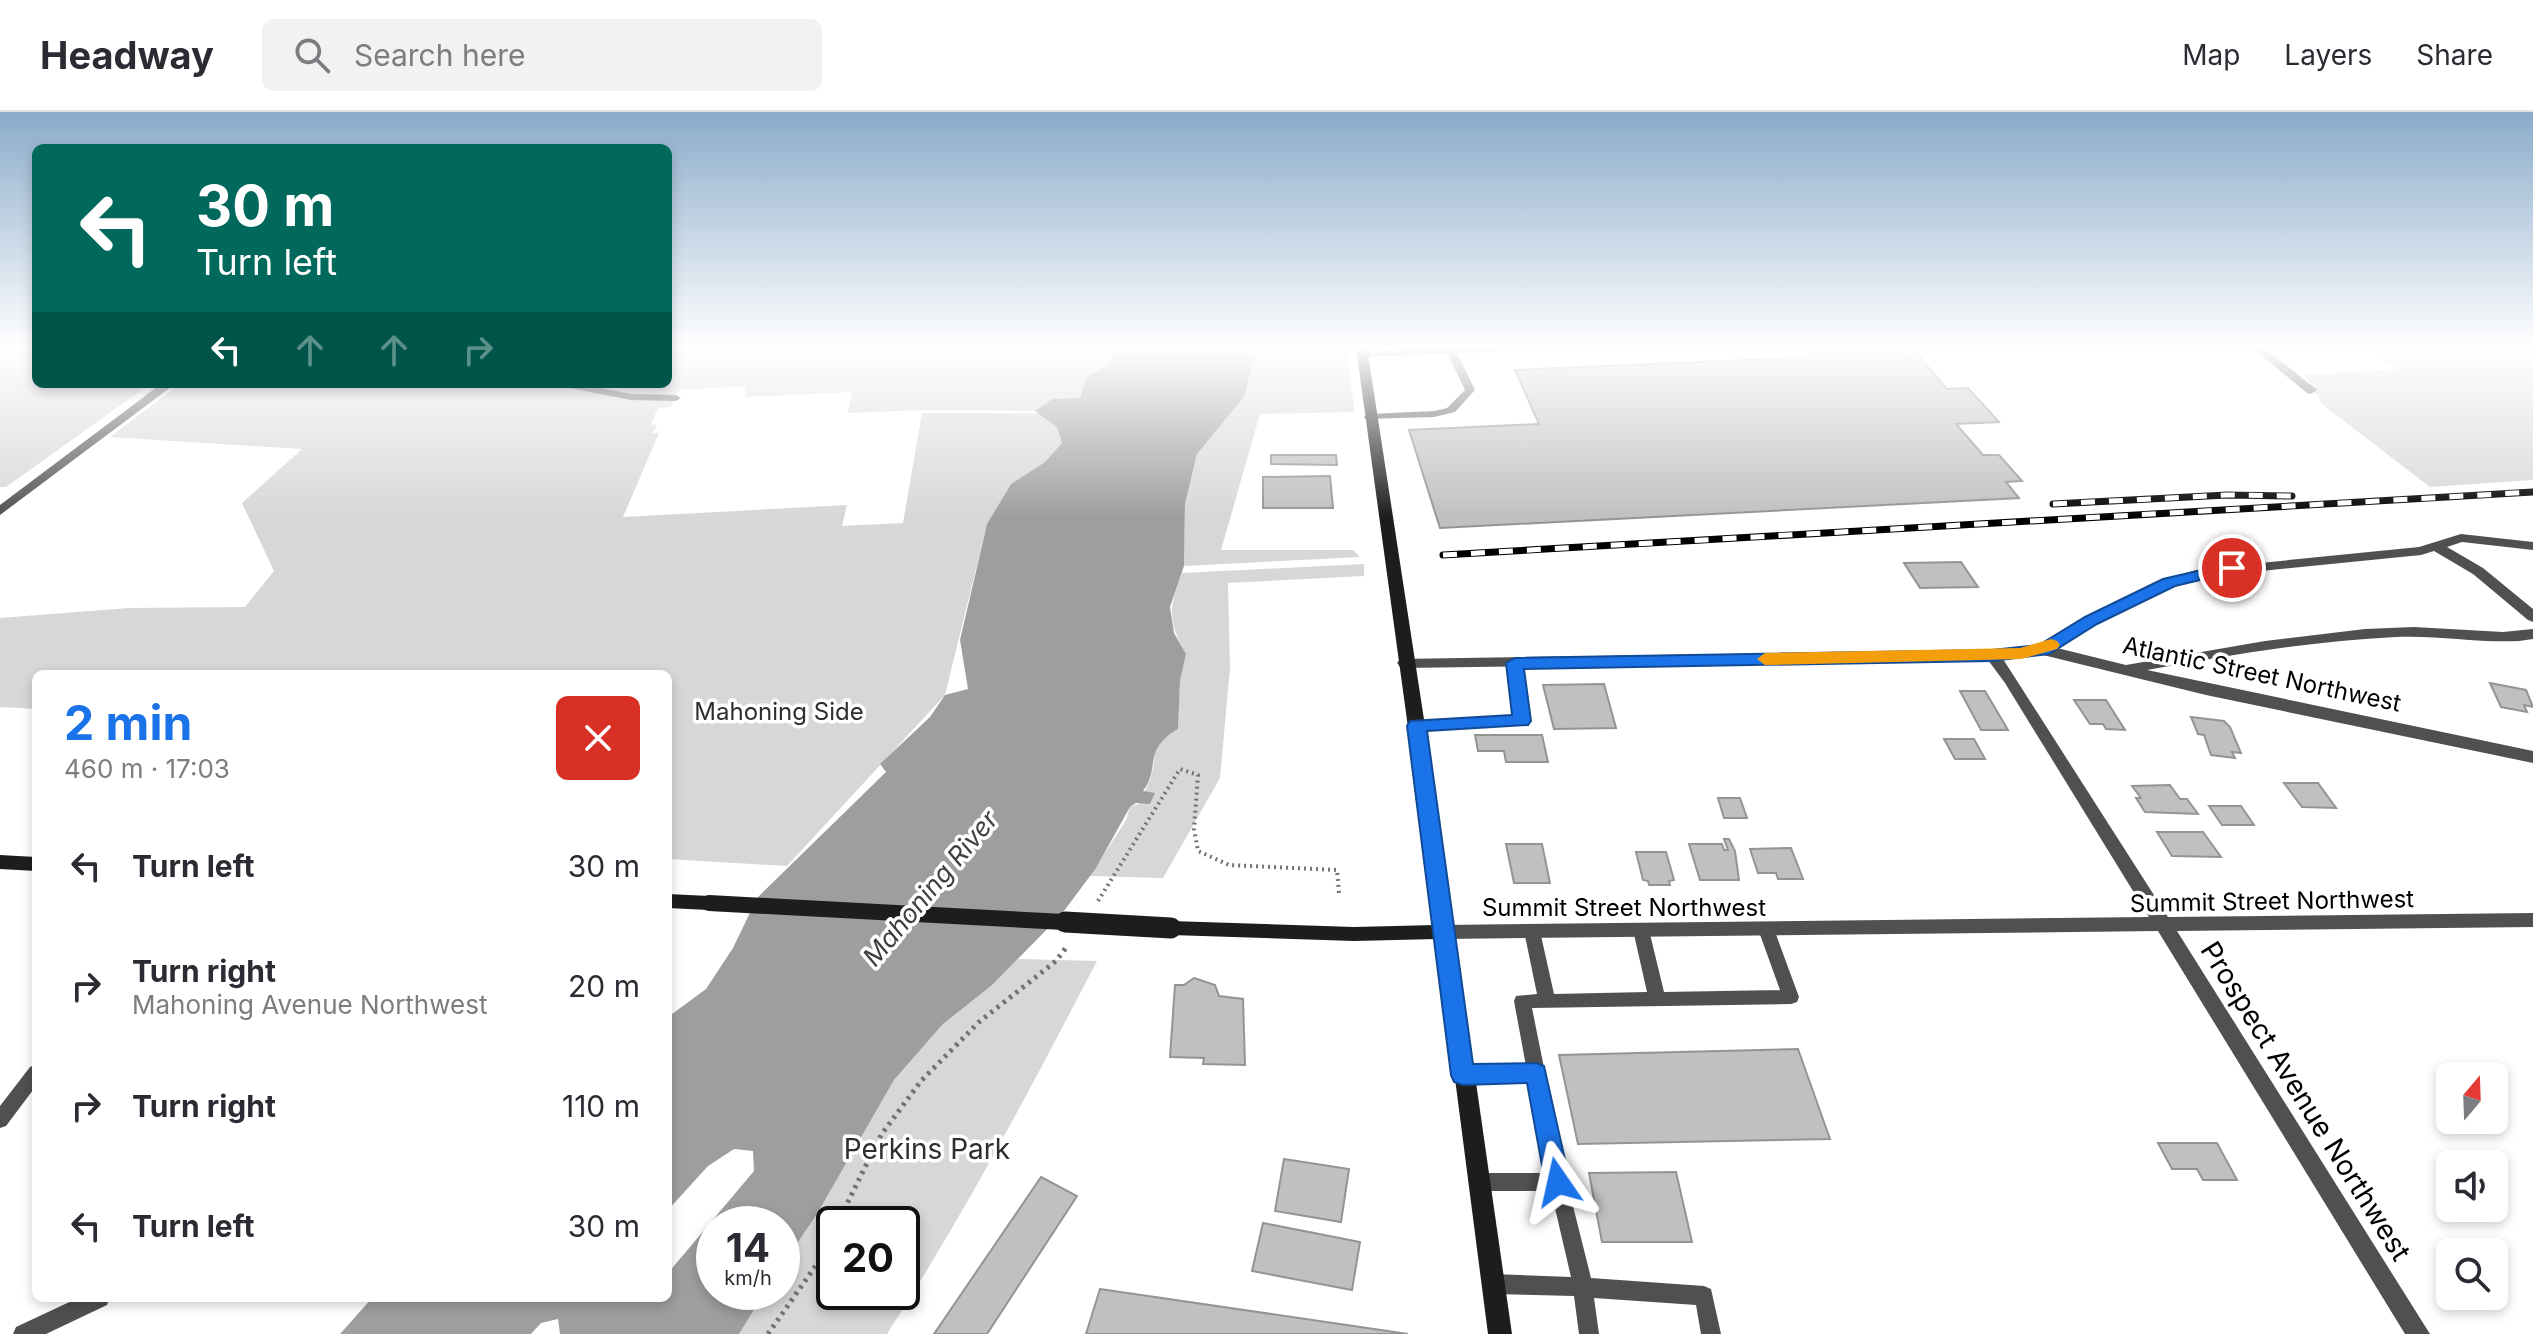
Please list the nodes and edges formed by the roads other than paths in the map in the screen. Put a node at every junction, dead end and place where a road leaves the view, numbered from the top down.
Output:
1 (142, 404) edge
2 (1367, 404) edge
3 (1457, 404) edge
4 (1369, 417) junction
5 (0, 511) edge
6 (2533, 546) edge
7 (2438, 548) junction
8 (2533, 617) edge
9 (2533, 634) edge
10 (2043, 650) junction
11 (1992, 655) junction
12 (1405, 663) junction
13 (1515, 663) junction
14 (2127, 669) junction
15 (1417, 726) junction
16 (2533, 757) edge
17 (0, 862) edge
18 (32, 864) edge
19 (672, 901) edge
20 (2533, 920) edge
21 (2164, 926) junction
22 (1766, 929) junction
23 (1641, 930) junction
24 (1532, 931) junction
25 (1443, 932) junction
26 (1657, 999) junction
27 (1547, 1000) junction
28 (1536, 1073) junction
29 (1463, 1075) junction
30 (32, 1077) edge
31 (0, 1120) edge
32 (1478, 1182) junction
33 (1558, 1182) junction
34 (1492, 1284) junction
35 (1583, 1287) junction
36 (91, 1302) edge
37 (23, 1334) edge
38 (1500, 1334) edge
39 (1589, 1334) edge
40 (1711, 1334) edge
41 (2418, 1334) edge

1 - 5 street
2 - 4 main road
3 - 4 lane
4 - 12 main road
6 - 7 street
7 - 8 street
7 - 10 street
9 - 14 street
10 - 11 street, Atlantic Street Northwest
10 - 14 street, Atlantic Street Northwest
11 - 13 street, Atlantic Street Northwest
11 - 21 street, Prospect Avenue Northwest
12 - 13 street, Atlantic Street Northwest
12 - 15 main road
13 - 15 lane
14 - 16 street, Atlantic Street Northwest
15 - 25 main road
17 - 18 main road
19 - 25 main road, Summit Street Northwest, bridge
20 - 21 street, Summit Street Northwest
21 - 22 street, Summit Street Northwest
21 - 41 street, Prospect Avenue Northwest
22 - 23 street, Summit Street Northwest
22 - 26 lane
23 - 24 street, Summit Street Northwest
23 - 26 lane
24 - 25 street, Summit Street Northwest
24 - 27 lane
25 - 29 main road
26 - 27 lane
27 - 28 lane
28 - 29 lane
28 - 33 lane
29 - 32 main road
30 - 31 lane
32 - 33 lane
32 - 34 main road
33 - 35 lane
34 - 35 lane
34 - 38 main road
35 - 39 lane
35 - 40 lane
36 - 37 lane

